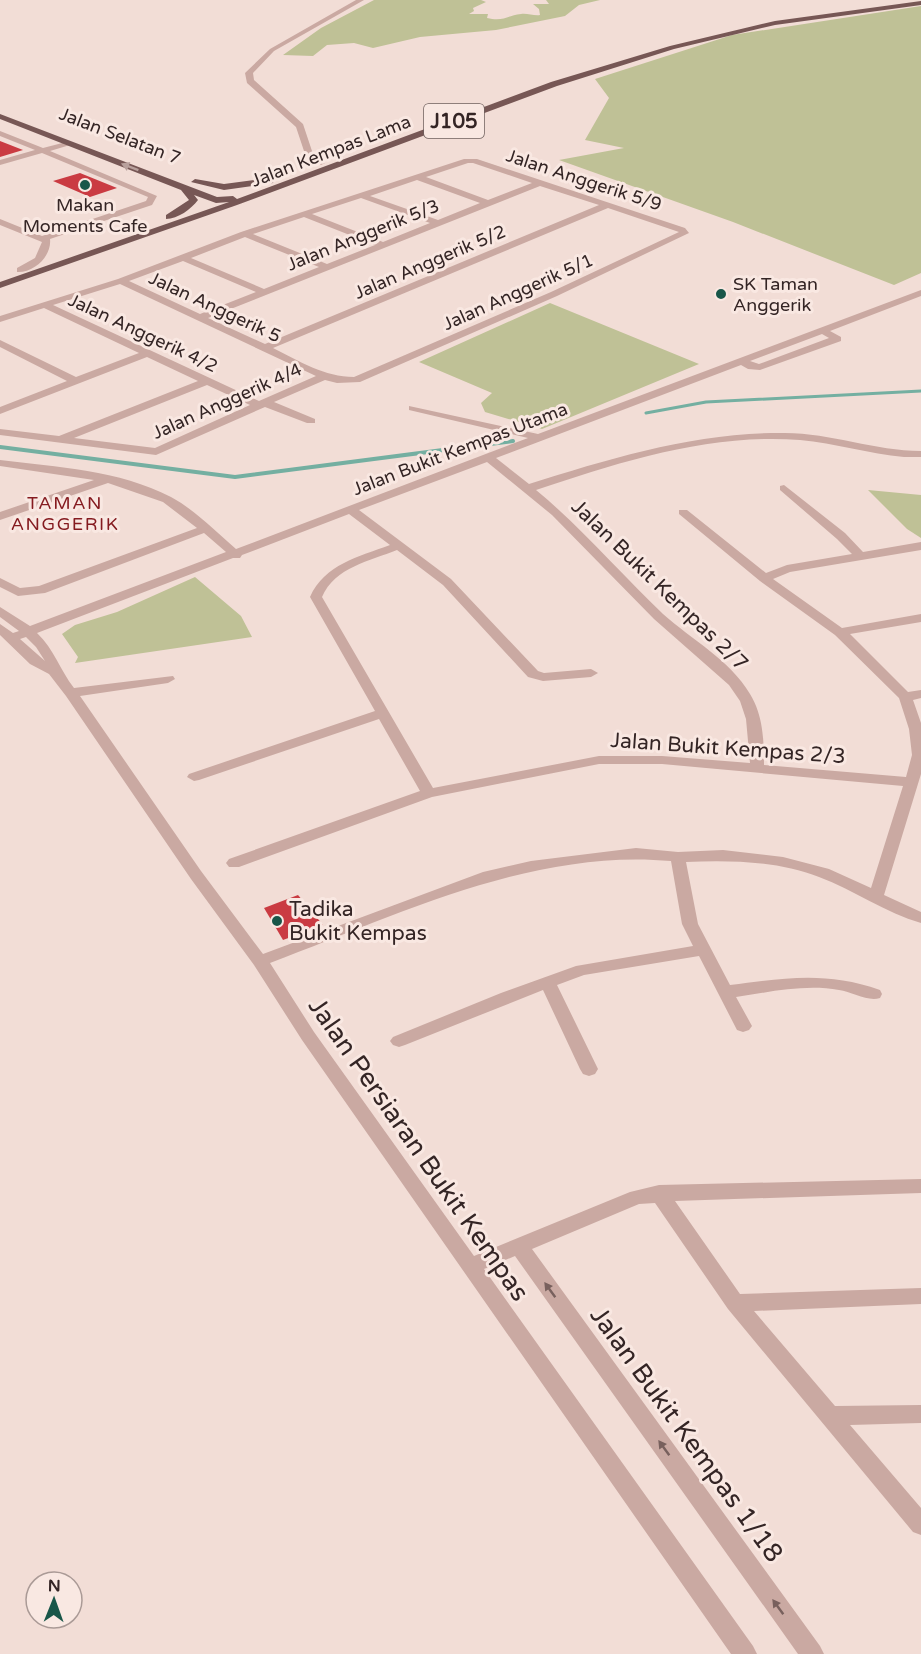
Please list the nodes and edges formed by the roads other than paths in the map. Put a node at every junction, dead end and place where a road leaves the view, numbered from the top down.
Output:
1 (361, 0) edge
2 (914, 0) edge
3 (921, 3) edge
4 (0, 107) edge
5 (0, 116) edge
6 (0, 133) edge
7 (67, 143) junction
8 (40, 151) junction
9 (0, 163) edge
10 (321, 163) junction
11 (417, 177) junction
12 (270, 181) junction
13 (195, 182) junction
14 (539, 183) junction
15 (282, 186) junction
16 (184, 188) junction
17 (360, 195) junction
18 (228, 197) junction
19 (216, 200) junction
20 (488, 203) junction
21 (608, 206) junction
22 (303, 214) junction
23 (169, 218) junction
24 (189, 219) junction
25 (0, 222) edge
26 (438, 223) junction
27 (685, 233) joint
28 (244, 234) junction
29 (42, 239) junction
30 (383, 245) junction
31 (184, 258) junction
32 (327, 267) junction
33 (20, 270) junction
34 (0, 276) edge
35 (121, 281) junction
36 (0, 285) edge
37 (264, 292) junction
38 (921, 293) edge
39 (45, 305) junction
40 (199, 318) junction
41 (0, 319) edge
42 (822, 330) junction
43 (0, 343) edge
44 (264, 348) junction
45 (147, 353) junction
46 (742, 361) junction
47 (324, 376) junction
48 (364, 379) joint
49 (76, 381) junction
50 (207, 381) junction
51 (263, 404) junction
52 (413, 408) dead end
53 (0, 411) edge
54 (311, 421) dead end
55 (0, 432) edge
56 (540, 438) junction
57 (60, 440) junction
58 (921, 454) edge
59 (489, 458) junction
60 (0, 464) edge
61 (106, 480) junction
62 (529, 488) junction
63 (784, 488) dead end
64 (352, 510) junction
65 (683, 512) dead end
66 (0, 516) edge
67 (204, 529) junction
68 (398, 546) junction
69 (921, 546) edge
70 (236, 555) junction
71 (860, 556) junction
72 (764, 578) junction
73 (5, 586) edge
74 (0, 611) edge
75 (921, 618) edge
76 (64, 620) junction
77 (0, 628) edge
78 (29, 632) junction
79 (840, 632) junction
80 (11, 638) junction
81 (44, 651) junction
82 (54, 671) junction
83 (591, 673) dead end
84 (168, 679) dead end
85 (71, 693) junction
86 (921, 694) edge
87 (905, 697) junction
88 (382, 713) junction
89 (757, 767) junction
90 (194, 777) dead end
91 (911, 782) junction
92 (429, 793) junction
93 (678, 857) junction
94 (234, 863) dead end
95 (876, 896) junction
96 (921, 918) edge
97 (703, 950) junction
98 (260, 962) junction
99 (548, 983) junction
100 (726, 992) junction
101 (874, 993) dead end
102 (744, 1026) dead end
103 (399, 1041) dead end
104 (589, 1069) dead end
105 (921, 1186) edge
106 (659, 1193) junction
107 (518, 1245) junction
108 (470, 1266) junction
109 (921, 1296) edge
110 (735, 1303) junction
111 (921, 1414) edge
112 (828, 1416) junction
113 (921, 1525) edge
114 (745, 1654) edge
115 (812, 1654) edge

1 - 10 street
2 - 10 main road, Jalan Kempas Lama / J105
3 - 15 main road, Jalan Kempas Lama / J105
4 - 13 main road, Jalan Selatan 7
5 - 7 main road, Jalan Selatan 7
6 - 8 street
7 - 8 street
16 -> 7 main road, Jalan Selatan 7
8 - 9 street
8 - 29 street
10 - 12 main road, Jalan Kempas Lama / J105
11 - 14 street, Jalan Anggerik 5/9
11 - 17 street
11 - 20 street
12 - 13 main road
12 - 18 main road, Jalan Kempas Lama / J105
13 - 18 main road, Jalan Selatan 7
14 - 20 street, Jalan Anggerik 5/3
14 - 21 street, Jalan Anggerik 5/9
15 - 18 main road
15 - 24 main road, Jalan Kempas Lama / J105
16 - 19 main road, Jalan Selatan 7
16 - 23 main road
17 - 22 street
17 - 26 street
18 - 19 main road
18 - 24 main road
19 - 23 main road
20 - 26 street, Jalan Anggerik 5/3
21 - 27 street, Jalan Anggerik 5/9
21 - 44 street, Jalan Anggerik 5/2
22 - 28 street
22 - 30 street
23 - 33 main road
24 - 36 main road, Jalan Kempas Lama / J105
25 - 29 street
26 - 30 street, Jalan Anggerik 5/3
27 - 48 street, Jalan Anggerik 5/1
28 - 31 street
28 - 32 street
29 - 33 street
30 - 32 street, Jalan Anggerik 5/3
31 - 35 street
31 - 37 street
32 - 37 street, Jalan Anggerik 5/3
33 - 34 main road
35 - 39 street
35 - 40 street, Jalan Anggerik 5
37 - 40 street, Jalan Anggerik 5/3
38 - 42 street, Jalan Bukit Kempas Utama
39 - 41 street
39 - 45 street, Jalan Anggerik 4/2
40 - 44 street, Jalan Anggerik 5
42 - 46 street, Jalan Bukit Kempas Utama
42 - 46 street
43 - 49 street
44 - 47 street, Jalan Anggerik 5
45 - 49 street
45 - 50 street, Jalan Anggerik 4/2
46 - 56 street, Jalan Bukit Kempas Utama
47 - 48 street, Jalan Anggerik 5
47 - 51 street, Jalan Anggerik 4/4
49 - 53 street
50 - 51 street, Jalan Anggerik 4/2
50 - 57 street
51 - 54 street, Jalan Anggerik 4/2
51 - 57 street, Jalan Anggerik 4/4
52 - 56 street
55 - 57 street, Jalan Anggerik 4/4
56 - 59 street, Jalan Bukit Kempas Utama
58 - 62 street
59 - 62 street, Jalan Bukit Kempas 2/7
59 - 64 street, Jalan Bukit Kempas Utama
60 - 61 street
61 - 66 street
61 - 67 street
62 - 89 street, Jalan Bukit Kempas 2/7
63 - 71 street
64 - 68 street
64 - 70 street, Jalan Bukit Kempas Utama
65 - 72 street
67 - 70 street
67 - 73 street
68 - 83 street
68 - 88 street
69 - 71 street
70 - 76 street, Jalan Bukit Kempas Utama
71 - 72 street
72 - 79 street
74 - 78 street, Jalan Persiaran Bukit Kempas
75 - 79 street
76 - 78 street, Jalan Bukit Kempas Utama
76 - 81 street
77 - 80 street, Jalan Persiaran Bukit Kempas
78 - 80 street, Jalan Bukit Kempas Utama
78 - 81 street, Jalan Persiaran Bukit Kempas
79 - 87 street
80 - 82 street, Jalan Persiaran Bukit Kempas
81 - 82 street, Jalan Persiaran Bukit Kempas
82 - 85 street, Jalan Persiaran Bukit Kempas
84 - 85 street
85 - 98 street, Jalan Persiaran Bukit Kempas
86 - 87 street
87 - 91 street
88 - 90 street
88 - 92 street
89 - 91 street, Jalan Bukit Kempas 2/3
89 - 92 street, Jalan Bukit Kempas 2/3
91 - 95 street
92 - 94 street, Jalan Bukit Kempas 2/3
93 - 95 street
93 - 97 street
93 - 98 street
95 - 96 street
97 - 99 street
97 - 100 street
98 - 108 street, Jalan Persiaran Bukit Kempas
99 - 103 street
99 - 104 street
100 - 101 street
100 - 102 street
105 - 106 street
106 - 107 street
106 - 110 street
107 - 108 street
115 -> 107 street, Jalan Bukit Kempas 1/18
108 - 114 street, Jalan Persiaran Bukit Kempas
109 - 110 street
110 - 112 street
111 - 112 street
112 - 113 street

